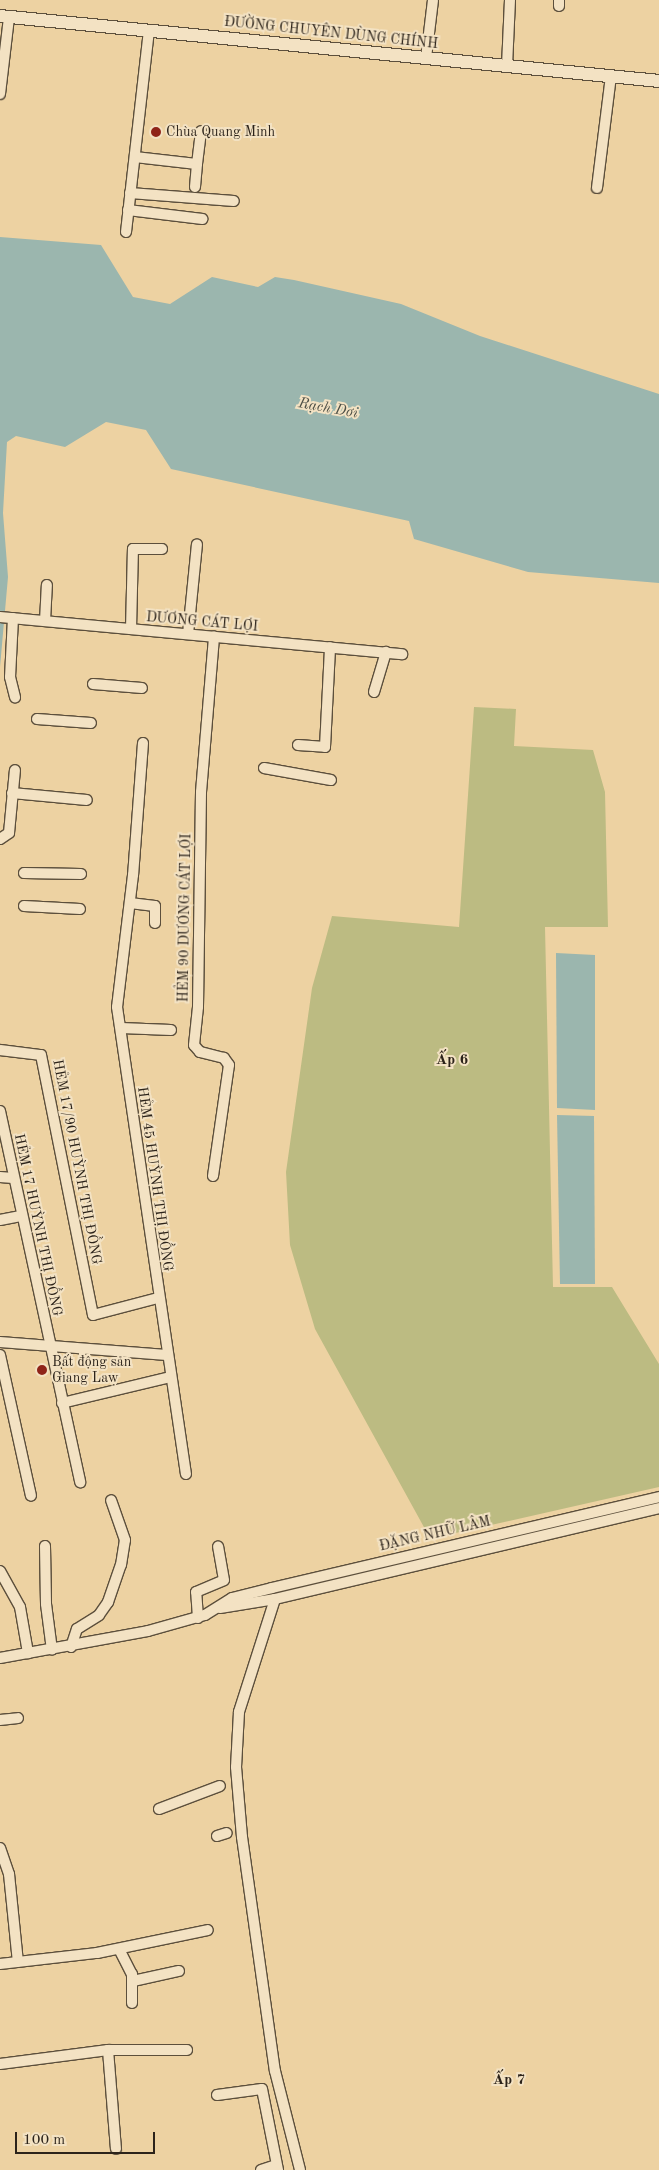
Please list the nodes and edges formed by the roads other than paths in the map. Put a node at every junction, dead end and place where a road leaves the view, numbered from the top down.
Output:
1 (433, 0) edge
2 (510, 0) edge
3 (5, 16) edge
4 (149, 30) junction
5 (426, 58) junction
6 (507, 66) junction
7 (611, 76) junction
8 (659, 81) edge
9 (0, 94) edge
10 (201, 131) dead end
11 (136, 157) junction
12 (197, 164) junction
13 (195, 187) dead end
14 (598, 188) dead end
15 (130, 193) junction
16 (234, 201) dead end
17 (128, 210) junction
18 (202, 218) dead end
19 (126, 232) dead end
20 (197, 544) dead end
21 (162, 550) dead end
22 (47, 585) dead end
23 (7, 618) edge
24 (45, 621) junction
25 (131, 629) junction
26 (188, 634) junction
27 (214, 637) junction
28 (330, 647) junction
29 (386, 652) junction
30 (402, 654) dead end
31 (93, 684) dead end
32 (142, 688) dead end
33 (374, 692) dead end
34 (15, 698) dead end
35 (38, 719) dead end
36 (91, 723) dead end
37 (143, 743) dead end
38 (298, 746) dead end
39 (264, 768) dead end
40 (14, 770) dead end
41 (331, 780) dead end
42 (12, 793) junction
43 (87, 800) dead end
44 (0, 839) edge
45 (24, 873) dead end
46 (81, 874) dead end
47 (130, 903) junction
48 (24, 906) dead end
49 (80, 909) dead end
50 (155, 923) dead end
51 (121, 1028) junction
52 (171, 1030) dead end
53 (0, 1050) edge
54 (0, 1111) edge
55 (213, 1176) dead end
56 (0, 1177) edge
57 (13, 1178) junction
58 (21, 1216) junction
59 (0, 1220) edge
60 (158, 1298) junction
61 (0, 1342) edge
62 (50, 1346) junction
63 (0, 1355) edge
64 (166, 1355) junction
65 (170, 1377) junction
66 (4, 1400) edge
67 (62, 1403) junction
68 (186, 1474) dead end
69 (80, 1482) dead end
70 (31, 1496) dead end
71 (659, 1497) edge
72 (112, 1500) dead end
73 (659, 1508) edge
74 (45, 1546) dead end
75 (218, 1547) dead end
76 (0, 1571) edge
77 (275, 1599) junction
78 (220, 1608) junction
79 (198, 1618) junction
80 (71, 1647) junction
81 (52, 1650) junction
82 (28, 1653) junction
83 (0, 1658) edge
84 (18, 1718) dead end
85 (0, 1720) edge
86 (215, 1787) dead end
87 (159, 1809) dead end
88 (0, 1848) edge
89 (208, 1930) dead end
90 (120, 1948) junction
91 (18, 1962) junction
92 (0, 1964) edge
93 (179, 1971) dead end
94 (133, 1981) junction
95 (132, 2003) dead end
96 (108, 2050) junction
97 (187, 2050) dead end
98 (0, 2064) edge
99 (218, 2095) dead end
100 (116, 2150) dead end
101 (277, 2168) edge
102 (261, 2170) edge
103 (300, 2170) edge

1 - 5 street
2 - 6 street
3 - 4 street, ĐƯỜNG CHUYÊN DÙNG CHÍNH
3 - 9 street
4 - 5 street, ĐƯỜNG CHUYÊN DÙNG CHÍNH
4 - 11 street
5 - 6 street, ĐƯỜNG CHUYÊN DÙNG CHÍNH
6 - 7 street, ĐƯỜNG CHUYÊN DÙNG CHÍNH
7 - 8 street, ĐƯỜNG CHUYÊN DÙNG CHÍNH
7 - 14 street
10 - 12 street
11 - 12 street
11 - 15 street
12 - 13 street
15 - 16 street
15 - 17 street
17 - 18 street
17 - 19 street
20 - 26 street
21 - 25 street
22 - 24 street
23 - 24 street, DƯƠNG CÁT LỢI
23 - 34 street
24 - 25 street, DƯƠNG CÁT LỢI
25 - 26 street, DƯƠNG CÁT LỢI
26 - 27 street, DƯƠNG CÁT LỢI
27 - 28 street, DƯƠNG CÁT LỢI
27 - 55 street, HẺM 90 DƯƠNG CÁT LỢI
28 - 29 street, DƯƠNG CÁT LỢI
28 - 38 street
29 - 30 street, DƯƠNG CÁT LỢI
29 - 33 street
31 - 32 street
35 - 36 street
37 - 47 street, HẺM 45 HUỲNH THỊ ĐỒNG
39 - 41 street
40 - 42 street
42 - 43 street
42 - 44 street
45 - 46 street
47 - 50 street
47 - 51 street, HẺM 45 HUỲNH THỊ ĐỒNG
48 - 49 street
51 - 52 street
51 - 60 street, HẺM 45 HUỲNH THỊ ĐỒNG
53 - 60 street, HẺM 17/90 HUỲNH THỊ ĐỒNG
54 - 57 street, HẺM 17 HUỲNH THỊ ĐỒNG
56 - 57 street
57 - 58 street, HẺM 17 HUỲNH THỊ ĐỒNG
58 - 59 street
58 - 62 street, HẺM 17 HUỲNH THỊ ĐỒNG
60 - 64 street, HẺM 45 HUỲNH THỊ ĐỒNG
61 - 62 street
62 - 64 street
62 - 67 street, HẺM 17 HUỲNH THỊ ĐỒNG
63 - 66 street
64 - 65 street, HẺM 45 HUỲNH THỊ ĐỒNG
65 - 67 street
65 - 68 street, HẺM 45 HUỲNH THỊ ĐỒNG
66 - 70 street
67 - 69 street, HẺM 17 HUỲNH THỊ ĐỒNG
71 - 78 street, ĐẶNG NHỮ LÂM
72 - 80 street
73 - 77 street, ĐẶNG NHỮ LÂM
74 - 81 street
75 - 79 street
76 - 82 street
77 - 78 street, ĐẶNG NHỮ LÂM
77 - 103 street
78 - 79 street, ĐẶNG NHỮ LÂM
79 - 80 street, ĐẶNG NHỮ LÂM
80 - 81 street, ĐẶNG NHỮ LÂM
81 - 82 street, ĐẶNG NHỮ LÂM
82 - 83 street, ĐẶNG NHỮ LÂM
84 - 85 street
86 - 87 street
88 - 91 street
89 - 90 street
90 - 91 street
90 - 94 street
91 - 92 street
93 - 94 street
94 - 95 street
96 - 97 street
96 - 98 street
96 - 100 street
99 - 101 street
101 - 102 street

